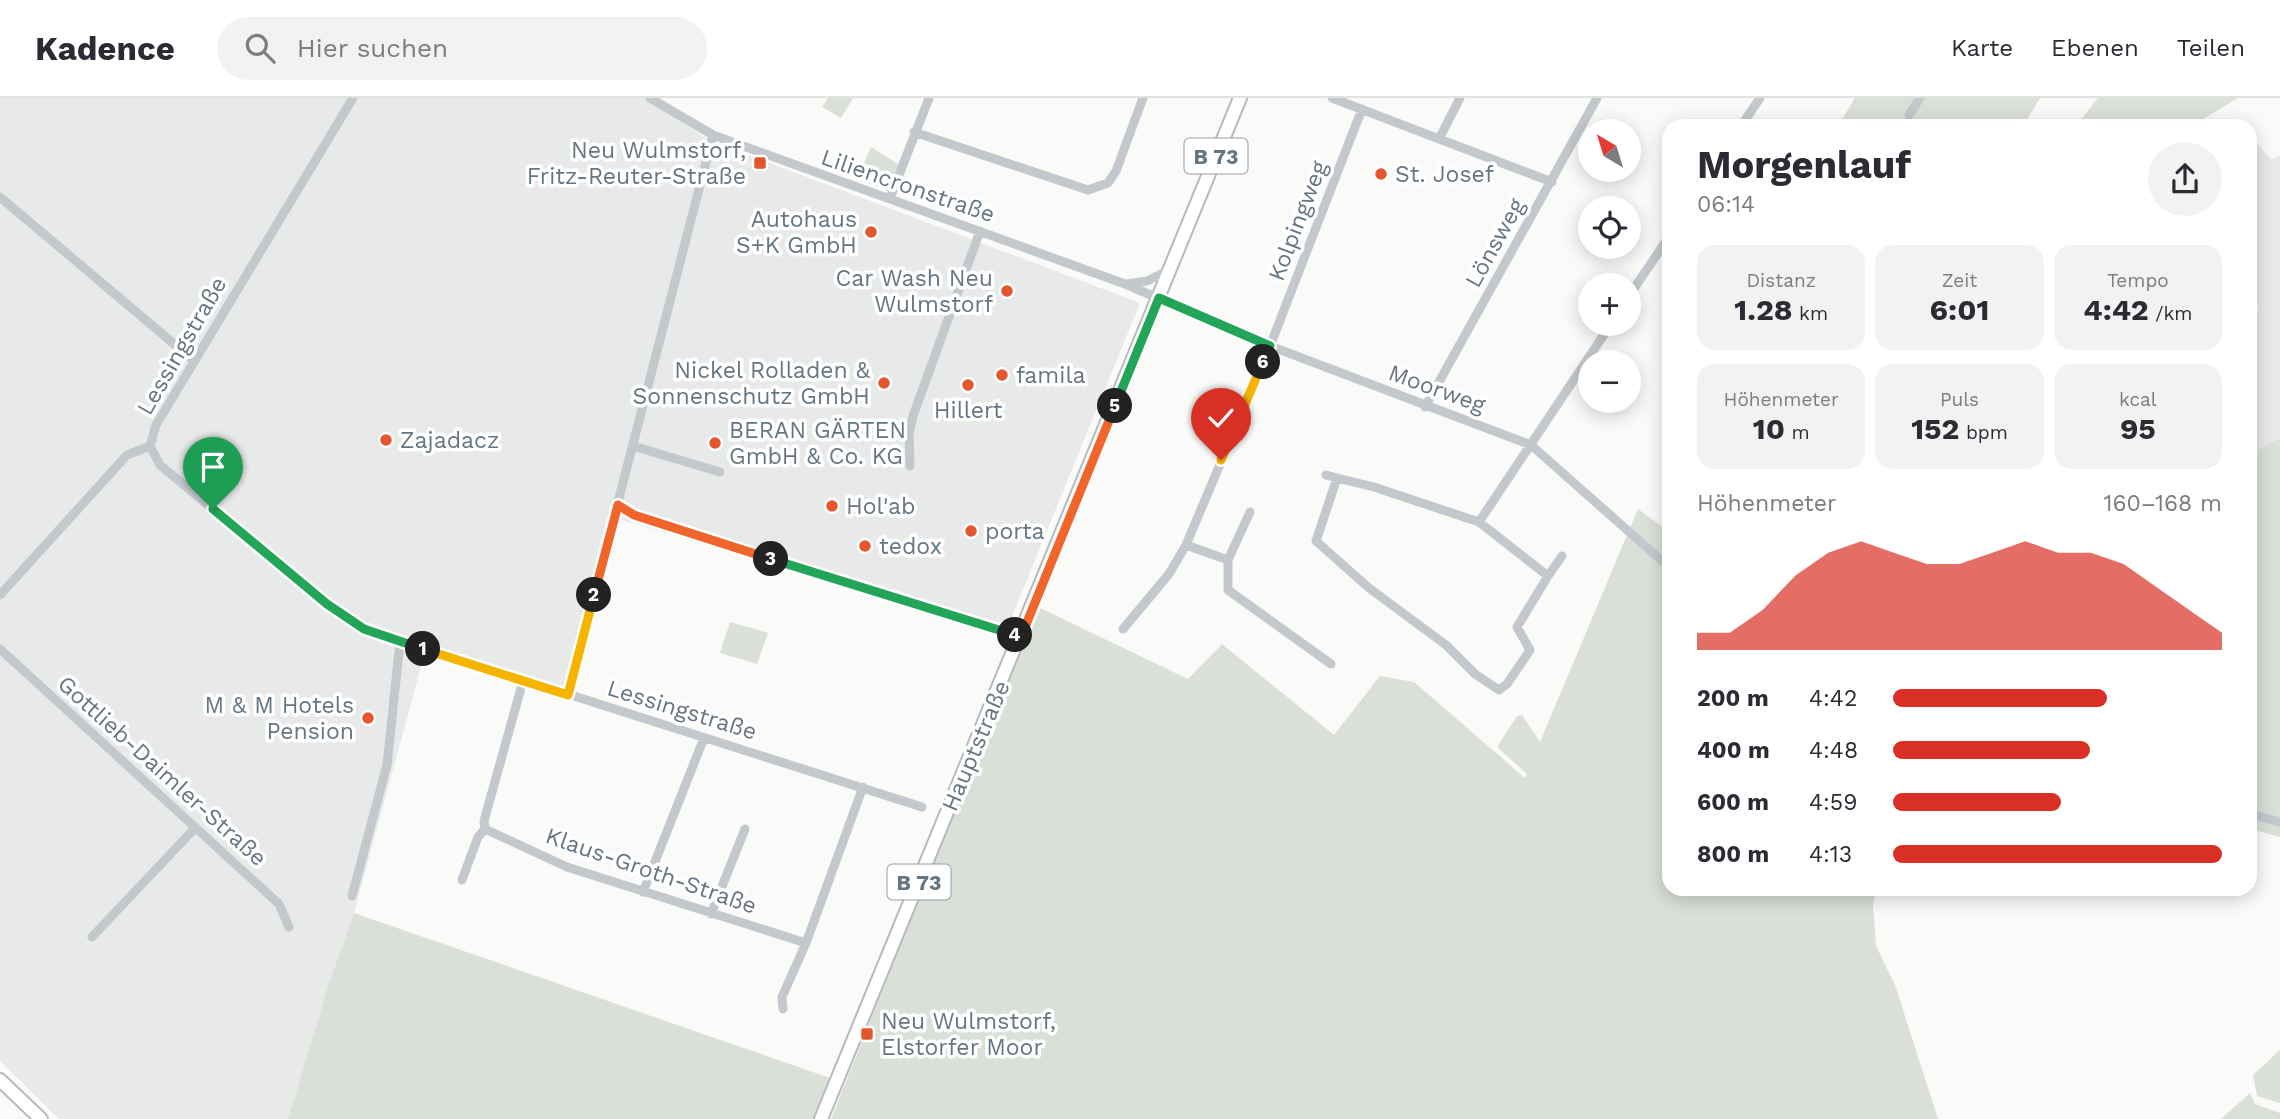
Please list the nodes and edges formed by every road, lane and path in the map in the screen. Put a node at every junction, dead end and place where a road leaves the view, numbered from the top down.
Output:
1 (353, 98) edge
2 (650, 98) edge
3 (929, 98) edge
4 (1143, 98) edge
5 (1240, 98) edge
6 (1332, 98) edge
7 (1460, 98) edge
8 (1597, 98) edge
9 (1760, 98) edge
10 (1920, 98) edge
11 (1362, 109) junction
12 (1909, 114) dead end
13 (1746, 119) edge
14 (914, 132) junction
15 (713, 135) junction
16 (1439, 139) junction
17 (1552, 182) junction
18 (0, 197) edge
19 (890, 198) junction
20 (980, 231) junction
21 (1662, 247) edge
22 (1170, 270) junction
23 (1641, 278) edge
24 (1125, 284) junction
25 (1159, 298) junction
26 (1603, 336) edge
27 (1270, 346) junction
28 (193, 360) junction
29 (1425, 407) junction
30 (1531, 445) junction
31 (150, 446) junction
32 (633, 446) junction
33 (910, 466) dead end
34 (720, 471) dead end
35 (1326, 475) dead end
36 (1337, 478) junction
37 (618, 505) junction
38 (1250, 512) dead end
39 (1479, 522) junction
40 (1186, 545) junction
41 (1562, 556) dead end
42 (1228, 560) junction
43 (1662, 561) edge
44 (1548, 576) junction
45 (0, 595) edge
46 (1123, 629) dead end
47 (1021, 637) junction
48 (400, 642) junction
49 (0, 649) edge
50 (1331, 664) dead end
51 (523, 681) junction
52 (568, 695) junction
53 (704, 738) junction
54 (863, 787) junction
55 (922, 807) dead end
56 (2257, 816) edge
57 (2280, 822) edge
58 (195, 828) junction
59 (485, 829) junction
60 (745, 829) dead end
61 (463, 880) dead end
62 (643, 892) junction
63 (352, 896) dead end
64 (711, 914) junction
65 (289, 927) dead end
66 (92, 937) dead end
67 (806, 943) junction
68 (783, 1009) dead end
69 (0, 1080) edge
70 (41, 1119) edge
71 (821, 1119) edge

1 - 28 street, Lessingstraße
2 - 15 street, Liliencronstraße
3 - 14 street
4 - 14 street
5 - 22 main road, Hauptstraße / B 73
6 - 11 street
7 - 16 street
8 - 17 street, Lönsweg
9 - 13 street
10 - 12 street
11 - 16 street
11 - 27 street, Kolpingweg
14 - 19 street
15 - 19 street, Liliencronstraße
15 - 32 street
16 - 17 street
17 - 29 street, Lönsweg
18 - 28 street
19 - 20 street, Liliencronstraße
20 - 24 street, Liliencronstraße
20 - 33 street
21 - 23 street
22 - 24 street
22 - 25 main road, Hauptstraße / B 73
24 - 25 street, Liliencronstraße
25 - 27 street, Moorweg
25 - 47 main road, Hauptstraße / B 73
26 - 30 street
27 - 29 street, Moorweg
27 - 40 street, Kolpingweg
28 - 31 street, Lessingstraße
29 - 30 street, Moorweg
30 - 39 street
30 - 43 street, Moorweg
31 - 45 street
31 - 48 street, Lessingstraße
32 - 34 street
32 - 37 street
35 - 36 street
36 - 39 street
36 - 44 street
37 - 47 street
37 - 52 street
38 - 42 street
39 - 44 street
40 - 42 street
40 - 46 street, Kolpingweg
41 - 44 street
42 - 50 street
47 - 71 main road, Hauptstraße / B 73
48 - 51 street, Lessingstraße
48 - 63 street
49 - 58 street, Gottlieb-Daimler-Straße
51 - 52 street, Lessingstraße
51 - 59 street
52 - 53 street, Lessingstraße
53 - 54 street, Lessingstraße
53 - 62 street
54 - 55 street, Lessingstraße
54 - 67 street
56 - 57 street
58 - 65 street, Gottlieb-Daimler-Straße
58 - 66 street
59 - 61 street
59 - 62 street, Klaus-Groth-Straße
60 - 64 street
62 - 64 street, Klaus-Groth-Straße
64 - 67 street, Klaus-Groth-Straße
67 - 68 street
69 - 70 main road

